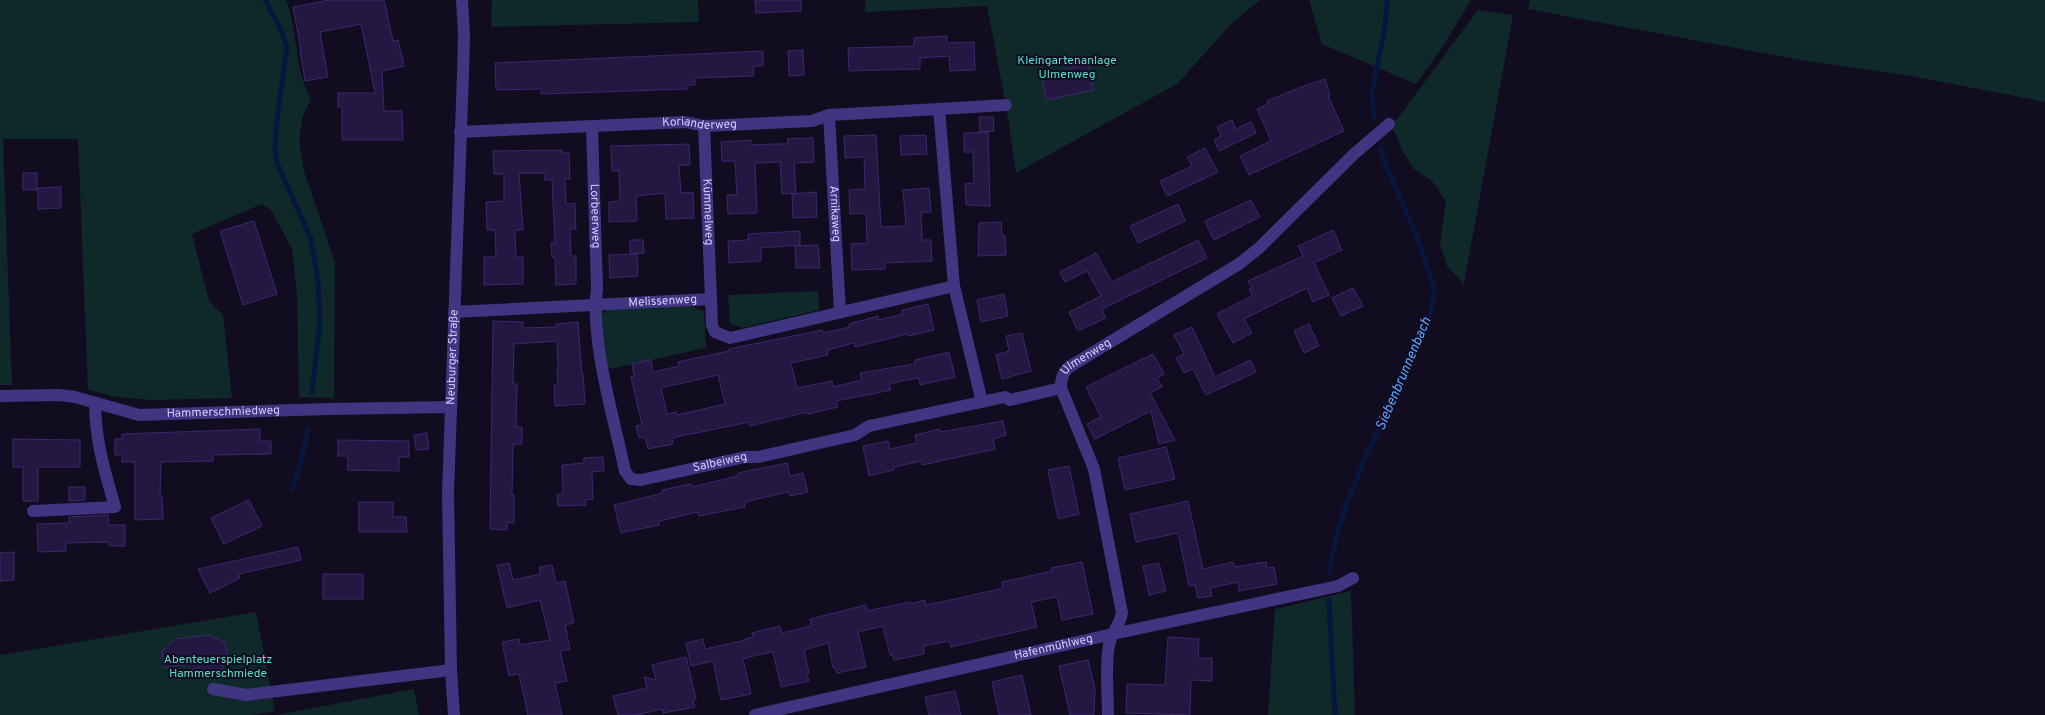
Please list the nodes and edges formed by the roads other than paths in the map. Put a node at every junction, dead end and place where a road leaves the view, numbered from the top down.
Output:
1 (462, 0) edge
2 (1006, 105) dead end
3 (939, 109) junction
4 (829, 115) junction
5 (1389, 124) dead end
6 (592, 126) junction
7 (704, 126) junction
8 (460, 132) junction
9 (954, 286) junction
10 (711, 299) junction
11 (595, 305) junction
12 (454, 312) junction
13 (840, 312) junction
14 (1060, 388) junction
15 (0, 396) edge
16 (982, 402) junction
17 (95, 403) junction
18 (450, 407) junction
19 (33, 511) dead end
20 (1353, 578) dead end
21 (1113, 634) junction
22 (451, 670) junction
23 (213, 689) dead end
24 (454, 715) edge
25 (754, 715) edge
26 (1108, 715) edge

1 - 8 street, Neuburger Straße
2 - 3 street, Korianderweg
3 - 4 street, Korianderweg
3 - 9 street
4 - 7 street, Korianderweg
4 - 13 street, Arnikaweg
5 - 14 street, Ulmenweg
6 - 7 street, Korianderweg
6 - 8 street, Korianderweg
6 - 11 street, Lorbeerweg
7 - 10 street, Kümmelweg
8 - 12 street, Neuburger Straße
9 - 13 street, Melissenweg
9 - 16 street
10 - 11 street, Melissenweg
10 - 13 street, Melissenweg
11 - 12 street, Melissenweg
11 - 16 street, Salbeiweg
12 - 18 street, Neuburger Straße
14 - 16 street, Salbeiweg
14 - 21 street, Ulmenweg
15 - 17 street, Hammerschmiedweg
17 - 18 street, Hammerschmiedweg
17 - 19 street
18 - 22 street, Neuburger Straße
20 - 21 street, Hafenmühlweg
21 - 25 street, Hafenmühlweg
21 - 26 street, Ulmenweg
22 - 23 street
22 - 24 street, Neuburger Straße

